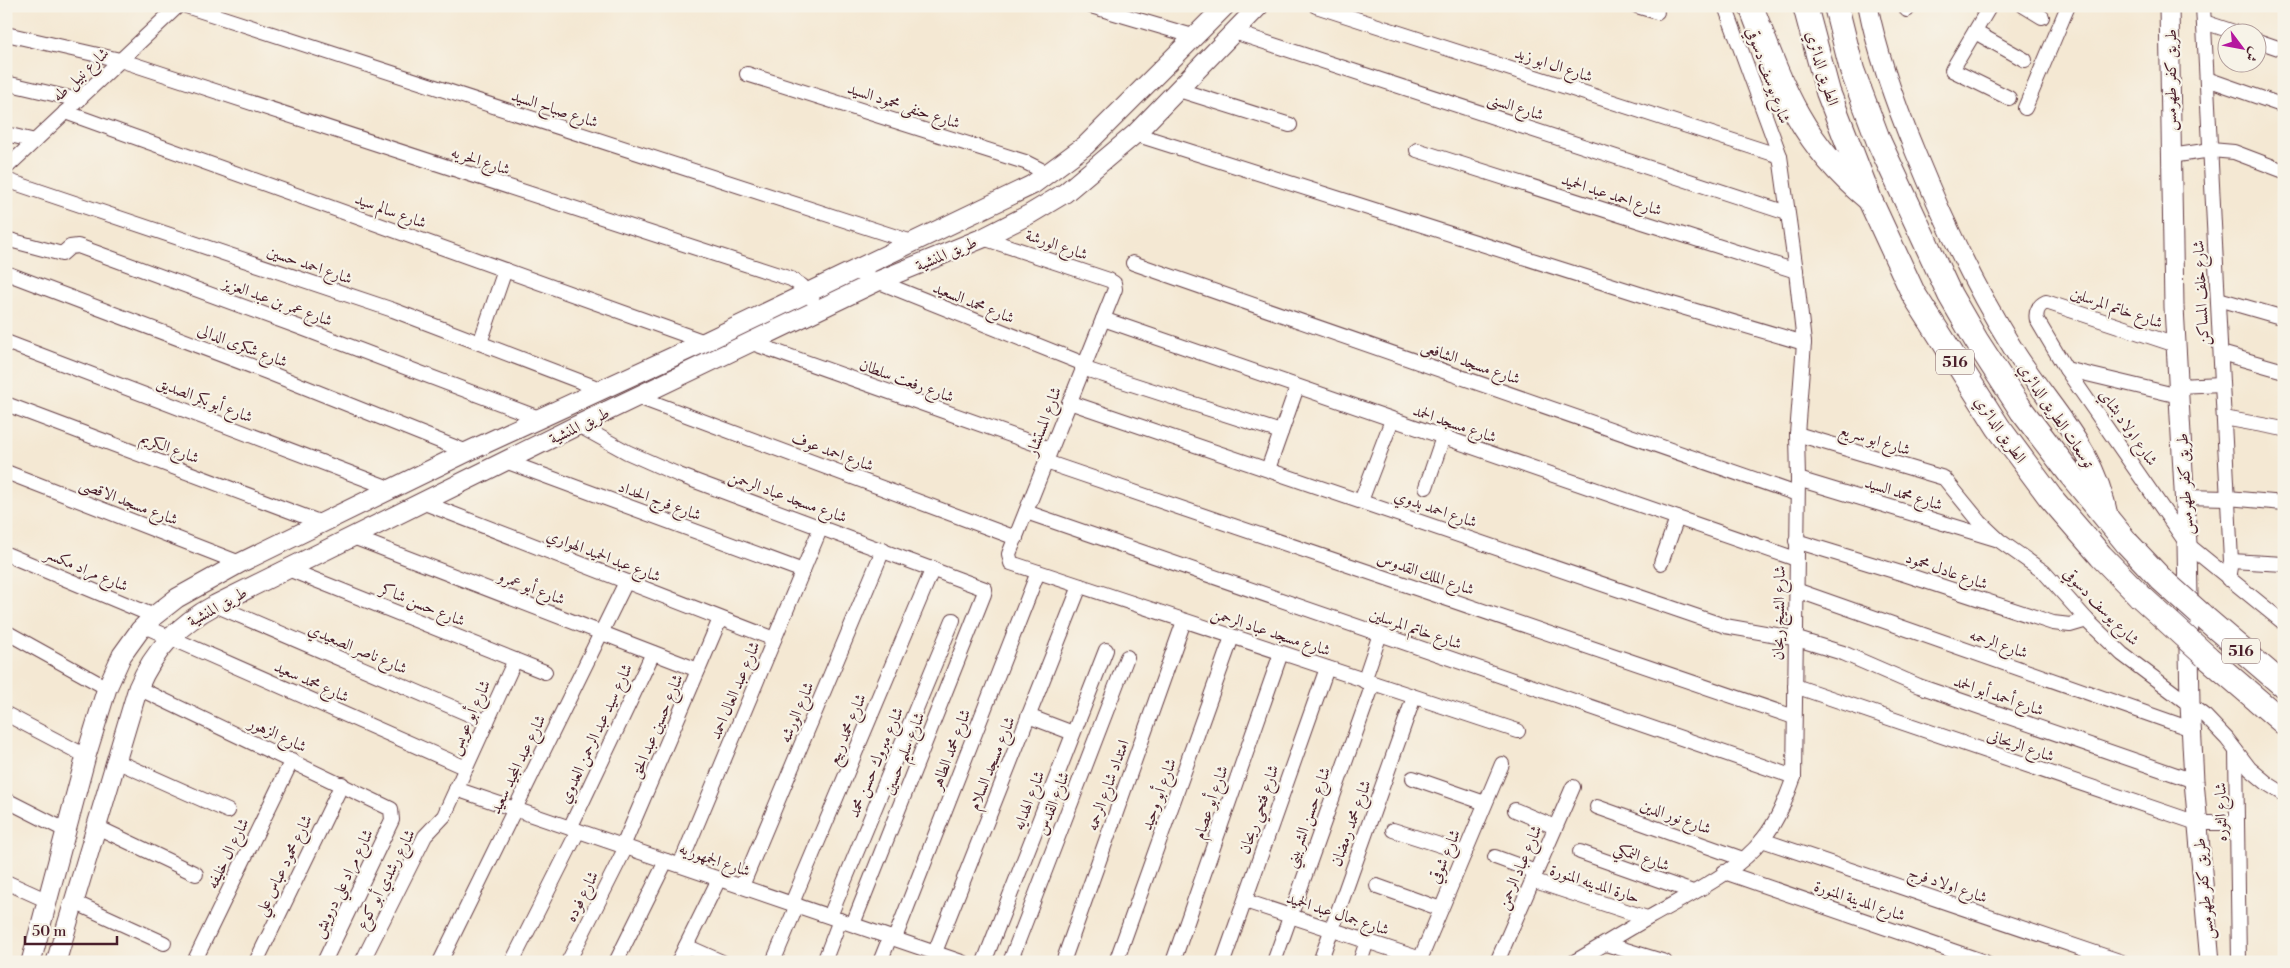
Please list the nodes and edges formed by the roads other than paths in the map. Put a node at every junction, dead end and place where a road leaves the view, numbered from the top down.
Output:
1 (178, 6) edge
2 (186, 6) edge
3 (1091, 6) edge
4 (1225, 6) edge
5 (1259, 6) edge
6 (1316, 6) edge
7 (1637, 6) edge
8 (1725, 6) edge
9 (1751, 6) edge
10 (1804, 6) edge
11 (1836, 6) edge
12 (1868, 6) edge
13 (1990, 6) edge
14 (2024, 6) edge
15 (2068, 6) edge
16 (2170, 6) edge
17 (2203, 6) edge
18 (1657, 12) dead end
19 (2042, 17) dead end
20 (2204, 22) junction
21 (2218, 27) edge
22 (1234, 32) junction
23 (1975, 32) junction
24 (6, 34) edge
25 (1196, 37) junction
26 (2268, 44) edge
27 (2284, 50) edge
28 (120, 60) junction
29 (2025, 60) dead end
30 (747, 74) dead end
31 (2207, 79) junction
32 (6, 83) edge
33 (1179, 90) junction
34 (2009, 98) dead end
35 (79, 100) junction
36 (2284, 106) edge
37 (2025, 108) dead end
38 (65, 112) junction
39 (1290, 125) dead end
40 (6, 134) edge
41 (1136, 134) junction
42 (35, 141) junction
43 (1417, 150) dead end
44 (2211, 150) junction
45 (1780, 156) junction
46 (2171, 156) junction
47 (6, 168) edge
48 (2284, 170) edge
49 (1049, 174) junction
50 (6, 180) edge
51 (1065, 193) junction
52 (1870, 200) junction
53 (1787, 213) junction
54 (983, 238) junction
55 (6, 239) edge
56 (912, 242) junction
57 (1133, 263) dead end
58 (505, 270) junction
59 (852, 271) junction
60 (1796, 271) junction
61 (6, 273) edge
62 (878, 282) junction
63 (1115, 289) joint
64 (807, 293) junction
65 (2218, 299) junction
66 (2046, 302) joint
67 (820, 310) junction
68 (2284, 318) edge
69 (1103, 319) junction
70 (6, 342) edge
71 (705, 342) junction
72 (480, 343) junction
73 (752, 343) junction
74 (1804, 343) junction
75 (2176, 345) junction
76 (2221, 353) junction
77 (1083, 366) junction
78 (2066, 368) junction
79 (2284, 371) edge
80 (2222, 384) junction
81 (1297, 387) junction
82 (600, 388) junction
83 (2178, 391) junction
84 (638, 397) junction
85 (1069, 402) junction
86 (6, 404) edge
87 (538, 418) junction
88 (2224, 418) junction
89 (1392, 420) junction
90 (578, 425) junction
91 (2284, 429) edge
92 (1281, 432) junction
93 (1797, 434) junction
94 (1443, 437) junction
95 (466, 452) junction
96 (1048, 456) junction
97 (505, 461) junction
98 (1268, 469) junction
99 (6, 472) edge
100 (1944, 478) joint
101 (1798, 479) junction
102 (1426, 487) dead end
103 (392, 490) junction
104 (1797, 494) junction
105 (2184, 497) junction
106 (2228, 498) junction
107 (1362, 501) junction
108 (422, 502) junction
109 (2284, 503) edge
110 (1026, 512) junction
111 (1677, 518) junction
112 (2109, 520) junction
113 (322, 523) junction
114 (821, 527) junction
115 (353, 537) junction
116 (1016, 538) junction
117 (1796, 541) junction
118 (2000, 541) junction
119 (2187, 544) junction
120 (883, 550) junction
121 (6, 554) edge
122 (1796, 559) junction
123 (2231, 561) junction
124 (240, 563) junction
125 (1661, 563) dead end
126 (1014, 564) joint
127 (2284, 564) edge
128 (933, 568) junction
129 (288, 569) junction
130 (803, 571) junction
131 (1038, 572) junction
132 (2228, 578) junction
133 (626, 582) junction
134 (1080, 586) junction
135 (1796, 590) junction
136 (984, 594) joint
137 (215, 605) junction
138 (720, 618) junction
139 (953, 620) dead end
140 (2087, 620) junction
141 (149, 621) junction
142 (1184, 621) junction
143 (2284, 623) edge
144 (6, 632) edge
145 (601, 632) junction
146 (1380, 634) junction
147 (1232, 637) junction
148 (169, 638) junction
149 (1794, 638) junction
150 (774, 639) junction
151 (1106, 650) dead end
152 (653, 653) junction
153 (1281, 653) junction
154 (1128, 657) dead end
155 (515, 660) junction
156 (1327, 668) junction
157 (698, 670) junction
158 (545, 672) dead end
159 (1369, 682) junction
160 (1795, 686) junction
161 (2284, 686) edge
162 (107, 688) junction
163 (138, 688) junction
164 (1414, 697) junction
165 (2190, 704) junction
166 (6, 714) edge
167 (1028, 716) junction
168 (1794, 717) junction
169 (487, 722) junction
170 (2284, 722) edge
171 (2191, 730) junction
172 (1518, 731) dead end
173 (1073, 733) junction
174 (2236, 751) junction
175 (86, 756) junction
176 (292, 760) junction
177 (116, 761) junction
178 (1502, 764) dead end
179 (466, 768) junction
180 (1794, 777) junction
181 (1413, 778) dead end
182 (2194, 781) junction
183 (342, 784) junction
184 (1572, 787) dead end
185 (456, 789) junction
186 (2284, 794) edge
187 (6, 800) edge
188 (1485, 803) junction
189 (1597, 807) dead end
190 (514, 809) junction
191 (1515, 810) dead end
192 (228, 811) dead end
193 (392, 820) joint
194 (2197, 823) junction
195 (2237, 823) junction
196 (97, 827) junction
197 (1555, 827) junction
198 (574, 829) junction
199 (1393, 830) dead end
200 (67, 831) junction
201 (1762, 840) junction
202 (625, 847) junction
203 (1580, 852) dead end
204 (1464, 853) junction
205 (1495, 857) dead end
206 (1743, 859) junction
207 (673, 863) junction
208 (1724, 872) junction
209 (196, 874) dead end
210 (1534, 876) junction
211 (719, 879) junction
212 (6, 882) edge
213 (742, 886) junction
214 (1377, 886) dead end
215 (1693, 892) junction
216 (48, 901) junction
217 (1245, 901) junction
218 (74, 902) junction
219 (794, 904) junction
220 (1441, 909) junction
221 (1290, 916) junction
222 (1647, 918) junction
223 (841, 920) junction
224 (1331, 929) junction
225 (892, 937) junction
226 (1367, 941) junction
227 (164, 943) dead end
228 (1606, 944) junction
229 (686, 946) junction
230 (941, 956) edge
231 (1420, 960) edge
232 (31, 962) edge
233 (56, 962) edge
234 (194, 962) edge
235 (256, 962) edge
236 (324, 962) edge
237 (362, 962) edge
238 (440, 962) edge
239 (512, 962) edge
240 (568, 962) edge
241 (616, 962) edge
242 (678, 962) edge
243 (722, 962) edge
244 (773, 962) edge
245 (824, 962) edge
246 (880, 962) edge
247 (962, 962) edge
248 (984, 962) edge
249 (1010, 962) edge
250 (1063, 962) edge
251 (1116, 962) edge
252 (1173, 962) edge
253 (1223, 962) edge
254 (1274, 962) edge
255 (1320, 962) edge
256 (1360, 962) edge
257 (1497, 962) edge
258 (1574, 962) edge
259 (1665, 962) edge
260 (1985, 962) edge
261 (2122, 962) edge
262 (2210, 962) edge
263 (2239, 962) edge

1 - 28 street, شارع نبيل طه
2 - 56 street, شارع صباح السيد
3 - 25 street
4 - 25 street, طريق المنشية
5 - 22 street, طريق المنشية
6 - 45 street, شارع ال ابو زيد
7 - 18 street
8 - 45 street, شارع يوسف دسوقي
9 - 52 highway
10 - 52 highway, الطريق الدائري / 516
11 - 112 highway, الطريق الدائري / 516
12 - 112 street, توسعات الطريق الدائري
13 - 23 street
14 - 19 street
15 - 37 street
16 - 46 street, طريق كفر طهرمس
17 - 20 street, شارع خلف المساكن
20 - 21 street
20 - 31 street, شارع خلف المساكن
22 - 33 street, طريق المنشية
22 - 53 street, شارع السنى
23 - 29 street
23 - 34 street
24 - 28 street, شارع الحريه
25 - 49 street, طريق المنشية
26 - 27 street
28 - 35 street, شارع نبيل طه
28 - 64 street, شارع الحريه
30 - 49 street, شارع حنفى محمود السيد
31 - 36 street
31 - 44 street, شارع خلف المساكن
32 - 35 street
33 - 39 street
33 - 41 street, طريق المنشية
35 - 38 street, شارع نبيل طه
38 - 42 street, شارع نبيل طه
38 - 58 street, شارع سالم سيد
40 - 42 street
41 - 51 street, طريق المنشية
41 - 74 street
42 - 47 street, شارع نبيل طه
43 - 60 street, شارع احمد عبد الحميد
44 - 46 street
44 - 48 street
44 - 65 street, شارع خلف المساكن
45 - 53 street, شارع الشيخ ريحان
46 - 75 street, طريق كفر طهرمس
49 - 51 street
49 - 56 street, طريق المنشية
50 - 72 street, شارع احمد حسين
51 - 54 street, طريق المنشية
52 - 170 highway, الطريق الدائري / 516, bridge
53 - 60 street, شارع الشيخ ريحان
54 - 62 street, طريق المنشية
54 - 63 street, شارع الورشة
55 - 87 street, شارع عمر بن عبد العزيز
56 - 59 street, طريق المنشية
57 - 104 street, شارع مسجد الشافعى
58 - 71 street, شارع سالم سيد
58 - 72 street
59 - 62 street, شارع محمد السعيد
59 - 64 street, طريق المنشية
60 - 74 street, شارع الشيخ ريحان
61 - 95 street, شارع شكرى الدالى
62 - 67 street, طريق المنشية
62 - 77 street, شارع محمد السعيد
63 - 69 street, شارع المستشار
64 - 67 street, شارع الحريه
64 - 71 street, طريق المنشية
65 - 68 street
65 - 76 street, شارع خلف المساكن
66 - 75 street, شارع خاتم المرسلين
66 - 78 street, شارع اولاد بشاي
67 - 73 street, طريق المنشية
69 - 77 street, شارع المستشار
69 - 81 street, شارع مسجد الحمد
70 - 103 street, شارع أبو بكر الصديق
71 - 82 street, طريق المنشية
72 - 82 street, شارع احمد حسين
73 - 84 street, طريق المنشية
73 - 96 street, شارع رفعت سلطان
74 - 93 street, شارع الشيخ ريحان
75 - 83 street, طريق كفر طهرمس
76 - 79 street
76 - 80 street, شارع خلف المساكن
77 - 85 street, شارع المستشار
77 - 92 street, شارع محمد السعيد
78 - 83 street
78 - 119 street, شارع اولاد بشاي
80 - 83 street
80 - 88 street, شارع خلف المساكن
81 - 89 street, شارع مسجد الحمد
81 - 92 street
82 - 87 street, طريق المنشية
83 - 105 street, طريق كفر طهرمس
84 - 90 street, طريق المنشية
84 - 116 street, شارع احمد عوف
85 - 96 street, شارع المستشار
85 - 98 street, شارع احمد بدوي
86 - 113 street, شارع الكريم
87 - 95 street, طريق المنشية
88 - 91 street
88 - 106 street, شارع خلف المساكن
89 - 94 street, شارع مسجد الحمد
89 - 107 street
90 - 97 street, طريق المنشية
90 - 114 street, شارع مسجد عباد الرحمن
92 - 98 street
93 - 100 street, شارع ابو سريع
93 - 101 street, شارع الشيخ ريحان
94 - 102 street
94 - 111 street, شارع مسجد الحمد
95 - 103 street, طريق المنشية
96 - 110 street, شارع المستشار
96 - 168 street, شارع الملك القدوس
97 - 108 street, طريق المنشية
97 - 130 street, شارع فرج الحداد
98 - 107 street, شارع احمد بدوي
99 - 124 street, شارع مسجد الاقصى
100 - 118 street, شارع يوسف دسوقي
101 - 104 street, شارع الشيخ ريحان
101 - 118 street, شارع محمد السيد
103 - 113 street, طريق المنشية
104 - 117 street, شارع الشيخ ريحان
105 - 106 street
105 - 119 street, طريق كفر طهرمس
106 - 109 street
106 - 123 street, شارع خلف المساكن
107 - 149 street, شارع احمد بدوي
108 - 115 street, طريق المنشية
108 - 133 street, شارع عبد الحميد الهواري
110 - 116 street, شارع المستشار
110 - 146 street, شارع خاتم المرسلين
111 - 122 street, شارع مسجد الحمد
111 - 125 street
112 - 161 highway, الطريق الدائري / 516, bridge
113 - 124 street, طريق المنشية
114 - 120 street, شارع مسجد عباد الرحمن
114 - 130 street, شارع عبد العال احمد
115 - 129 street, طريق المنشية
115 - 145 street, شارع أبو عمرو
116 - 126 street, شارع المستشار
117 - 122 street, شارع الشيخ ريحان
117 - 140 street, شارع عادل محمود
118 - 140 street, شارع يوسف دسوقي
119 - 132 street, شارع اولاد بشاي
119 - 165 street, طريق كفر طهرمس
120 - 128 street, شارع مسجد عباد الرحمن
120 - 213 street, شارع الورشه
121 - 141 street, شارع مراد مكسر
122 - 135 street, شارع الشيخ ريحان
123 - 127 street
123 - 132 street, شارع خلف المساكن
124 - 141 street, طريق المنشية
126 - 131 street, شارع مسجد عباد الرحمن
128 - 136 street, شارع مسجد عباد الرحمن
128 - 219 street, شارع محمد ربيع
129 - 137 street, طريق المنشية
129 - 155 street, شارع حسن شاكر
130 - 150 street, شارع عبد العال احمد
131 - 134 street, شارع مسجد عباد الرحمن
131 - 225 street, شارع محمد الطاهر
132 - 143 street, شارع اولاد بشاي
133 - 138 street, شارع عبد الحميد الهواري
133 - 145 street, شارع عبد المجيد سعيد
134 - 142 street, شارع مسجد عباد الرحمن
134 - 167 street, شارع مسجد السلام
135 - 149 street, شارع الشيخ ريحان
135 - 171 street, شارع الرحمه
136 - 223 street, شارع سليم حسين
137 - 148 street, طريق المنشية
137 - 169 street, شارع ناصر الصعيدي
138 - 150 street, شارع عبد الحميد الهواري
138 - 157 street, شارع حسين عبد الحق
139 - 223 street, شارع مبروك حسن محمد
140 - 165 street, شارع يوسف دسوقي
141 - 148 street, شارع محمد سعيد
141 - 162 street, طريق المنشية
142 - 147 street, شارع مسجد عباد الرحمن
142 - 250 street, امتداد شارع الرحمه
144 - 162 street
145 - 152 street, شارع أبو عمرو
145 - 190 street, شارع عبد المجيد سعيد
146 - 159 street, شارع حسن الشربيني
146 - 180 street, شارع خاتم المرسلين
147 - 153 street, شارع مسجد عباد الرحمن
147 - 251 street, شارع أبو وحيد
148 - 163 street, طريق المنشية
148 - 179 street, شارع محمد سعيد
149 - 160 street, شارع الشيخ ريحان
149 - 182 street, شارع أحمد أبو الحمد
150 - 207 street, شارع عبد العال احمد
151 - 173 street, شارع الهدايه
152 - 157 street, شارع أبو عمرو
152 - 198 street, شارع سيد عبد الرحمن العدوي
153 - 156 street, شارع مسجد عباد الرحمن
153 - 252 street, شارع أبو عصام
154 - 249 street, شارع القدس
155 - 158 street, شارع حسن شاكر
155 - 169 street, شارع أبو عويس
156 - 159 street, شارع مسجد عباد الرحمن
156 - 217 street, شارع فتحي ريحان
157 - 202 street, شارع حسين عبد الحق
159 - 164 street, شارع مسجد عباد الرحمن
159 - 221 street, شارع حسن الشربيني
160 - 168 street, شارع الشيخ ريحان
160 - 194 street, شارع الريحانى
162 - 175 street, طريق المنشية
163 - 176 street, شارع الزهور
163 - 177 street, طريق المنشية
164 - 172 street, شارع مسجد عباد الرحمن
164 - 224 street, شارع محمد رمضان
165 - 171 street, طريق كفر طهرمس
165 - 174 street, شارع يوسف دسوقي
166 - 175 street
167 - 173 street
167 - 230 street, شارع مسجد السلام
168 - 180 street, شارع الشيخ ريحان
169 - 179 street, شارع أبو عويس
171 - 182 street, طريق كفر طهرمس
173 - 248 street, شارع الهدايه
174 - 186 street, شارع يوسف دسوقي
174 - 195 street, شارع الثوره
175 - 200 street, طريق المنشية
176 - 183 street, شارع الزهور
176 - 234 street, شارع ال خليفه
177 - 192 street
177 - 196 street, طريق المنشية
178 - 188 street, شارع شوقي
179 - 185 street, شارع أبو عويس
180 - 201 street, شارع الشيخ ريحان
181 - 188 street
182 - 194 street, طريق كفر طهرمس
183 - 193 street, شارع الزهور
183 - 235 street, شارع محمود عباس علي
184 - 197 street, شارع عباد الرحمن
185 - 190 street, شارع الجمهوريه
185 - 237 street, شارع رشدي أبو كوع
187 - 200 street
188 - 204 street, شارع شوقي
189 - 206 street, شارع نور الدين
190 - 198 street, شارع الجمهوريه
190 - 238 street, شارع عبد المجيد سعيد
191 - 197 street
193 - 236 street, شارع مراد علي درويش
194 - 195 street, شارع الريحانى
194 - 262 street, طريق كفر طهرمس
195 - 263 street, شارع الثوره
196 - 209 street
196 - 218 street, طريق المنشية
197 - 210 street, شارع عباد الرحمن
198 - 202 street, شارع الجمهوريه
198 - 239 street, شارع سيد عبد الرحمن العدوي
199 - 204 street
200 - 216 street, طريق المنشية
201 - 206 street, شارع الشيخ ريحان
201 - 261 street, شارع اولاد فرج
202 - 207 street, شارع الجمهوريه
202 - 240 street, شارع فوده
203 - 215 street, شارع النمكي
204 - 220 street, شارع شوقي
205 - 210 street, حارة المدينه المنورة
206 - 208 street, شارع الشيخ ريحان
207 - 211 street, شارع الجمهوريه
207 - 241 street, شارع عبد العال احمد
208 - 215 street, شارع الشيخ ريحان
208 - 260 street, شارع المدينة المنورة
210 - 222 street, حارة المدينه المنورة
210 - 257 street, شارع عباد الرحمن
211 - 213 street, شارع الجمهوريه
211 - 229 street
212 - 216 street
213 - 219 street, شارع الجمهوريه
214 - 220 street
215 - 222 street, شارع الشيخ ريحان
216 - 232 street, طريق المنشية
217 - 221 street, شارع جمال عبد الحميد
217 - 253 street, شارع فتحي ريحان
218 - 227 street
218 - 233 street, طريق المنشية
219 - 223 street, شارع الجمهوريه
219 - 244 street, شارع محمد ربيع
220 - 231 street, شارع شوقي
221 - 224 street, شارع جمال عبد الحميد
221 - 254 street, شارع حسن الشربيني
222 - 228 street, شارع الشيخ ريحان
223 - 225 street, شارع الجمهوريه
223 - 245 street
224 - 226 street, شارع جمال عبد الحميد
224 - 255 street, شارع محمد رمضان
225 - 230 street, شارع الجمهوريه
225 - 246 street, شارع محمد الطاهر
226 - 231 street, شارع جمال عبد الحميد
226 - 256 street
228 - 258 street, شارع الشيخ ريحان
228 - 259 street
229 - 242 street
229 - 243 street
230 - 247 street, شارع الجمهوريه

